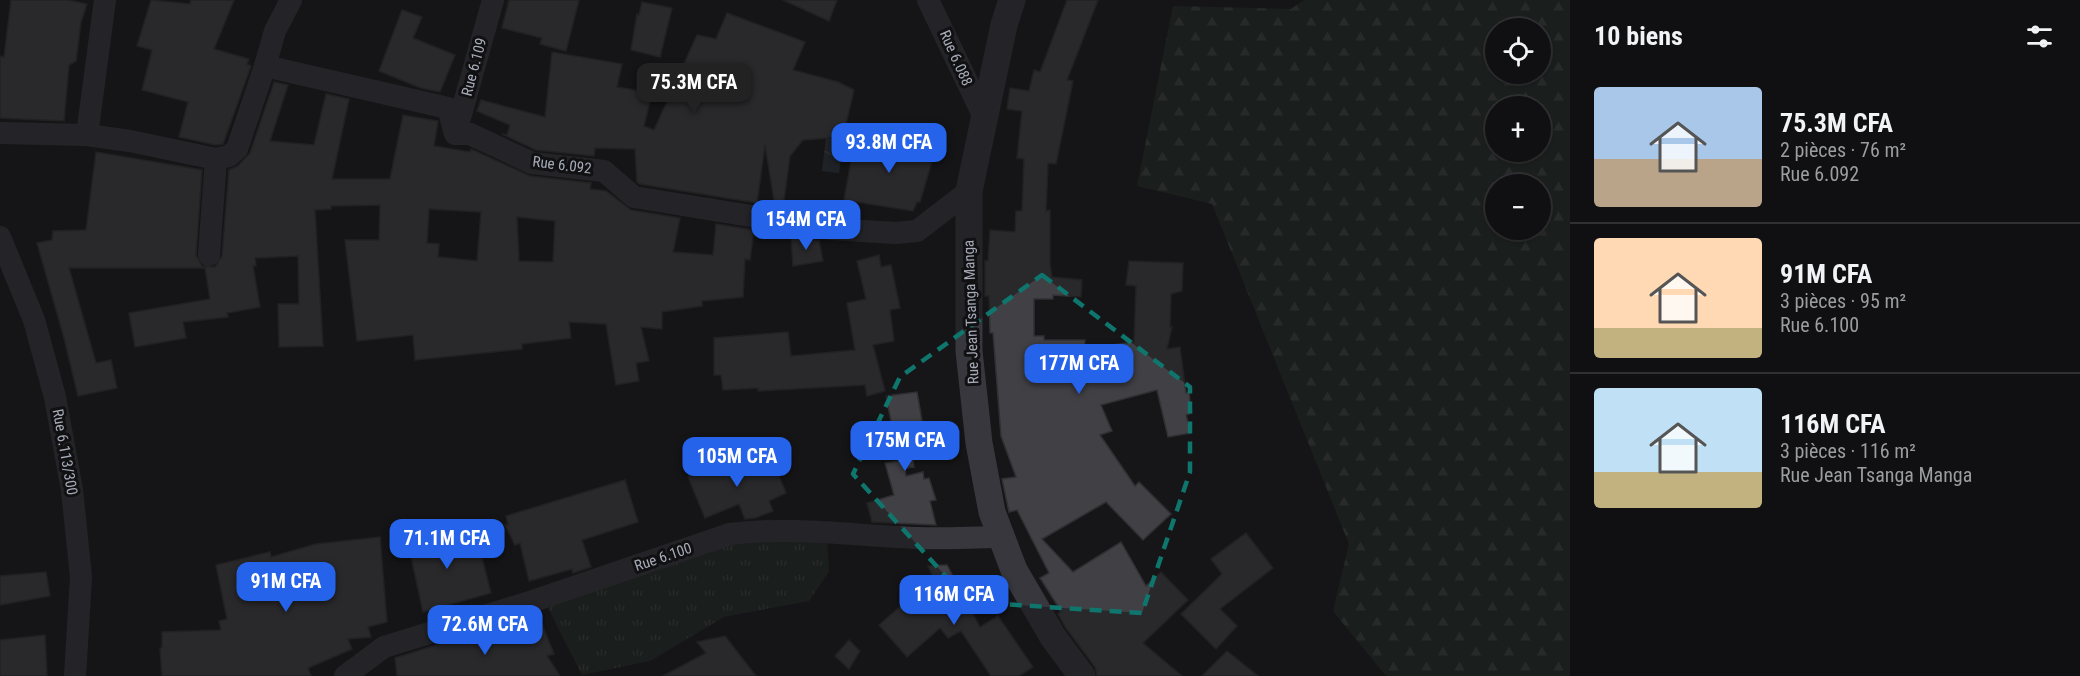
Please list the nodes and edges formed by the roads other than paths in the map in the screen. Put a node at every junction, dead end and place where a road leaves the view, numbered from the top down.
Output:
1 (105, 0) edge
2 (291, 0) edge
3 (493, 0) edge
4 (928, 0) edge
5 (1012, 0) edge
6 (265, 66) junction
7 (984, 115) junction
8 (0, 133) edge
9 (455, 134) junction
10 (87, 135) junction
11 (216, 159) junction
12 (969, 191) junction
13 (0, 237) edge
14 (209, 255) dead end
15 (1002, 537) junction
16 (75, 676) edge
17 (345, 676) edge
18 (1082, 676) edge

1 - 10 street
2 - 6 street
3 - 9 street, Rue 6.109
4 - 7 street, Rue 6.088
5 - 7 street, Rue Jean Tsanga Manga
6 - 9 street
6 - 11 street
7 - 12 street, Rue Jean Tsanga Manga
8 - 10 street
9 - 12 street, Rue 6.092
10 - 11 street
11 - 14 street
12 - 15 street, Rue Jean Tsanga Manga
13 - 16 street, Rue 6.113/300
15 - 17 street, Rue 6.100
15 - 18 street, Rue Jean Tsanga Manga

